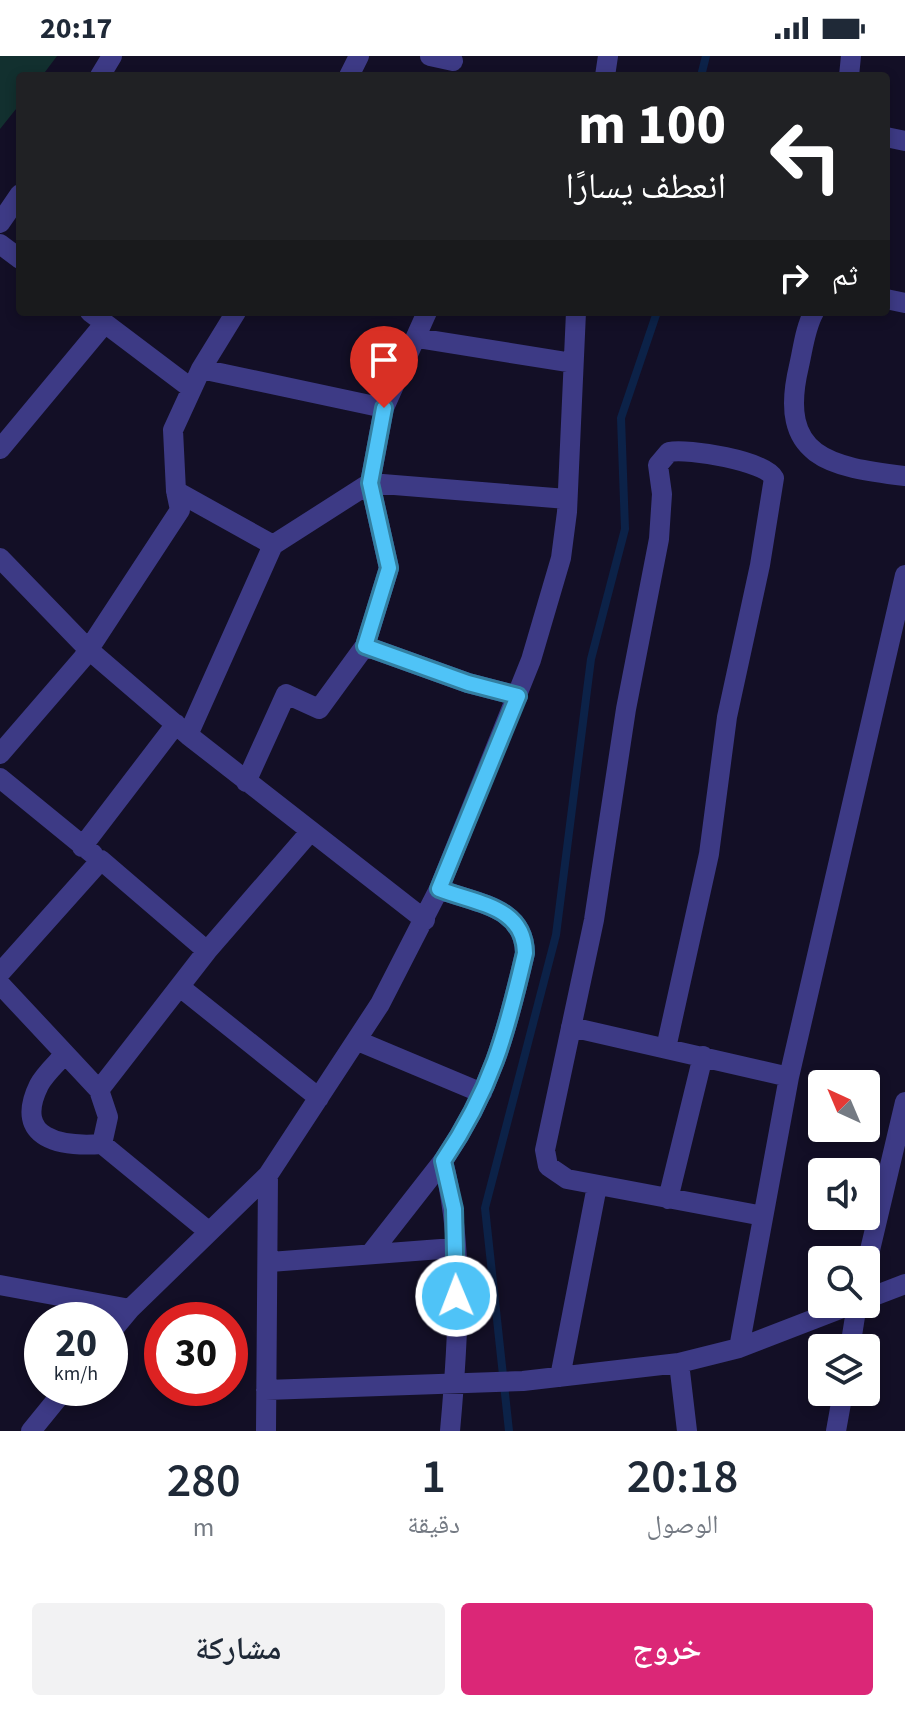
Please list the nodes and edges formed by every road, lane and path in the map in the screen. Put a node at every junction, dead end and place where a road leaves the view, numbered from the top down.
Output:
1 (430, 56) edge
2 (453, 64) edge
3 (16, 200) edge
4 (0, 223) edge
5 (234, 316) edge
6 (425, 316) edge
7 (576, 316) edge
8 (813, 316) edge
9 (98, 318) edge
10 (417, 338) junction
11 (573, 363) junction
12 (201, 369) junction
13 (192, 389) junction
14 (384, 408) junction
15 (0, 449) edge
16 (905, 476) edge
17 (370, 483) junction
18 (176, 491) junction
19 (567, 499) junction
20 (273, 545) junction
21 (0, 558) edge
22 (905, 575) edge
23 (365, 646) junction
24 (89, 650) junction
25 (896, 654) edge
26 (518, 696) junction
27 (182, 730) junction
28 (0, 754) edge
29 (0, 778) edge
30 (246, 782) junction
31 (310, 832) junction
32 (82, 847) junction
33 (101, 860) junction
34 (439, 889) junction
35 (425, 920) junction
36 (207, 951) junction
37 (0, 973) edge
38 (0, 984) edge
39 (180, 987) junction
40 (571, 1027) junction
41 (358, 1041) junction
42 (666, 1048) junction
43 (64, 1055) junction
44 (703, 1056) junction
45 (789, 1077) junction
46 (99, 1090) junction
47 (482, 1093) junction
48 (319, 1098) junction
49 (905, 1102) edge
50 (102, 1144) junction
51 (443, 1161) junction
52 (268, 1175) junction
53 (597, 1186) junction
54 (668, 1199) junction
55 (763, 1216) junction
56 (208, 1231) junction
57 (871, 1246) edge
58 (454, 1248) junction
59 (371, 1253) junction
60 (270, 1262) junction
61 (905, 1284) edge
62 (0, 1285) edge
63 (880, 1294) edge
64 (130, 1309) junction
65 (128, 1311) edge
66 (818, 1318) edge
67 (739, 1348) junction
68 (679, 1363) junction
69 (560, 1377) junction
70 (461, 1382) junction
71 (266, 1390) junction
72 (51, 1406) edge
73 (840, 1406) edge
74 (31, 1431) edge
75 (266, 1431) edge
76 (450, 1431) edge
77 (687, 1431) edge
78 (836, 1431) edge

1 - 2 street
3 - 4 street
5 - 12 street
6 - 10 street
7 - 11 street
8 - 16 street
9 - 13 street
9 - 15 street
10 - 11 street
10 - 14 street
11 - 19 street
12 - 13 street
12 - 14 street
13 - 18 street
14 - 17 street
17 - 19 street
17 - 20 street
17 - 23 street
18 - 20 street
18 - 24 street
19 - 26 street
20 - 27 street
21 - 24 street
22 - 25 street
23 - 26 street
23 - 30 street
24 - 27 street
24 - 28 street
25 - 45 street
26 - 34 street
27 - 30 street
27 - 32 street
29 - 32 street
30 - 31 street
31 - 35 street
31 - 36 street
32 - 33 street
33 - 36 street
33 - 37 street
34 - 35 street
34 - 47 street
35 - 41 street
36 - 39 street
38 - 43 street
39 - 46 street
39 - 48 street
40 - 42 street
40 - 42 street
40 - 53 street
41 - 47 street
41 - 48 street
42 - 44 street
43 - 46 street
43 - 50 street
44 - 45 street
44 - 54 street
45 - 55 street
46 - 50 street
47 - 51 street
48 - 52 street
49 - 57 street
50 - 56 street
51 - 58 street
51 - 59 street
52 - 56 street
52 - 60 street
53 - 54 street
53 - 69 street
54 - 55 street
55 - 67 street
56 - 64 street
58 - 59 street
58 - 70 street
59 - 60 street
60 - 71 street
61 - 63 street
62 - 64 street
64 - 65 street
66 - 67 street
67 - 68 street
68 - 69 street
68 - 77 street
69 - 70 street
70 - 71 street
70 - 76 street
71 - 75 street
72 - 74 street
73 - 78 street

